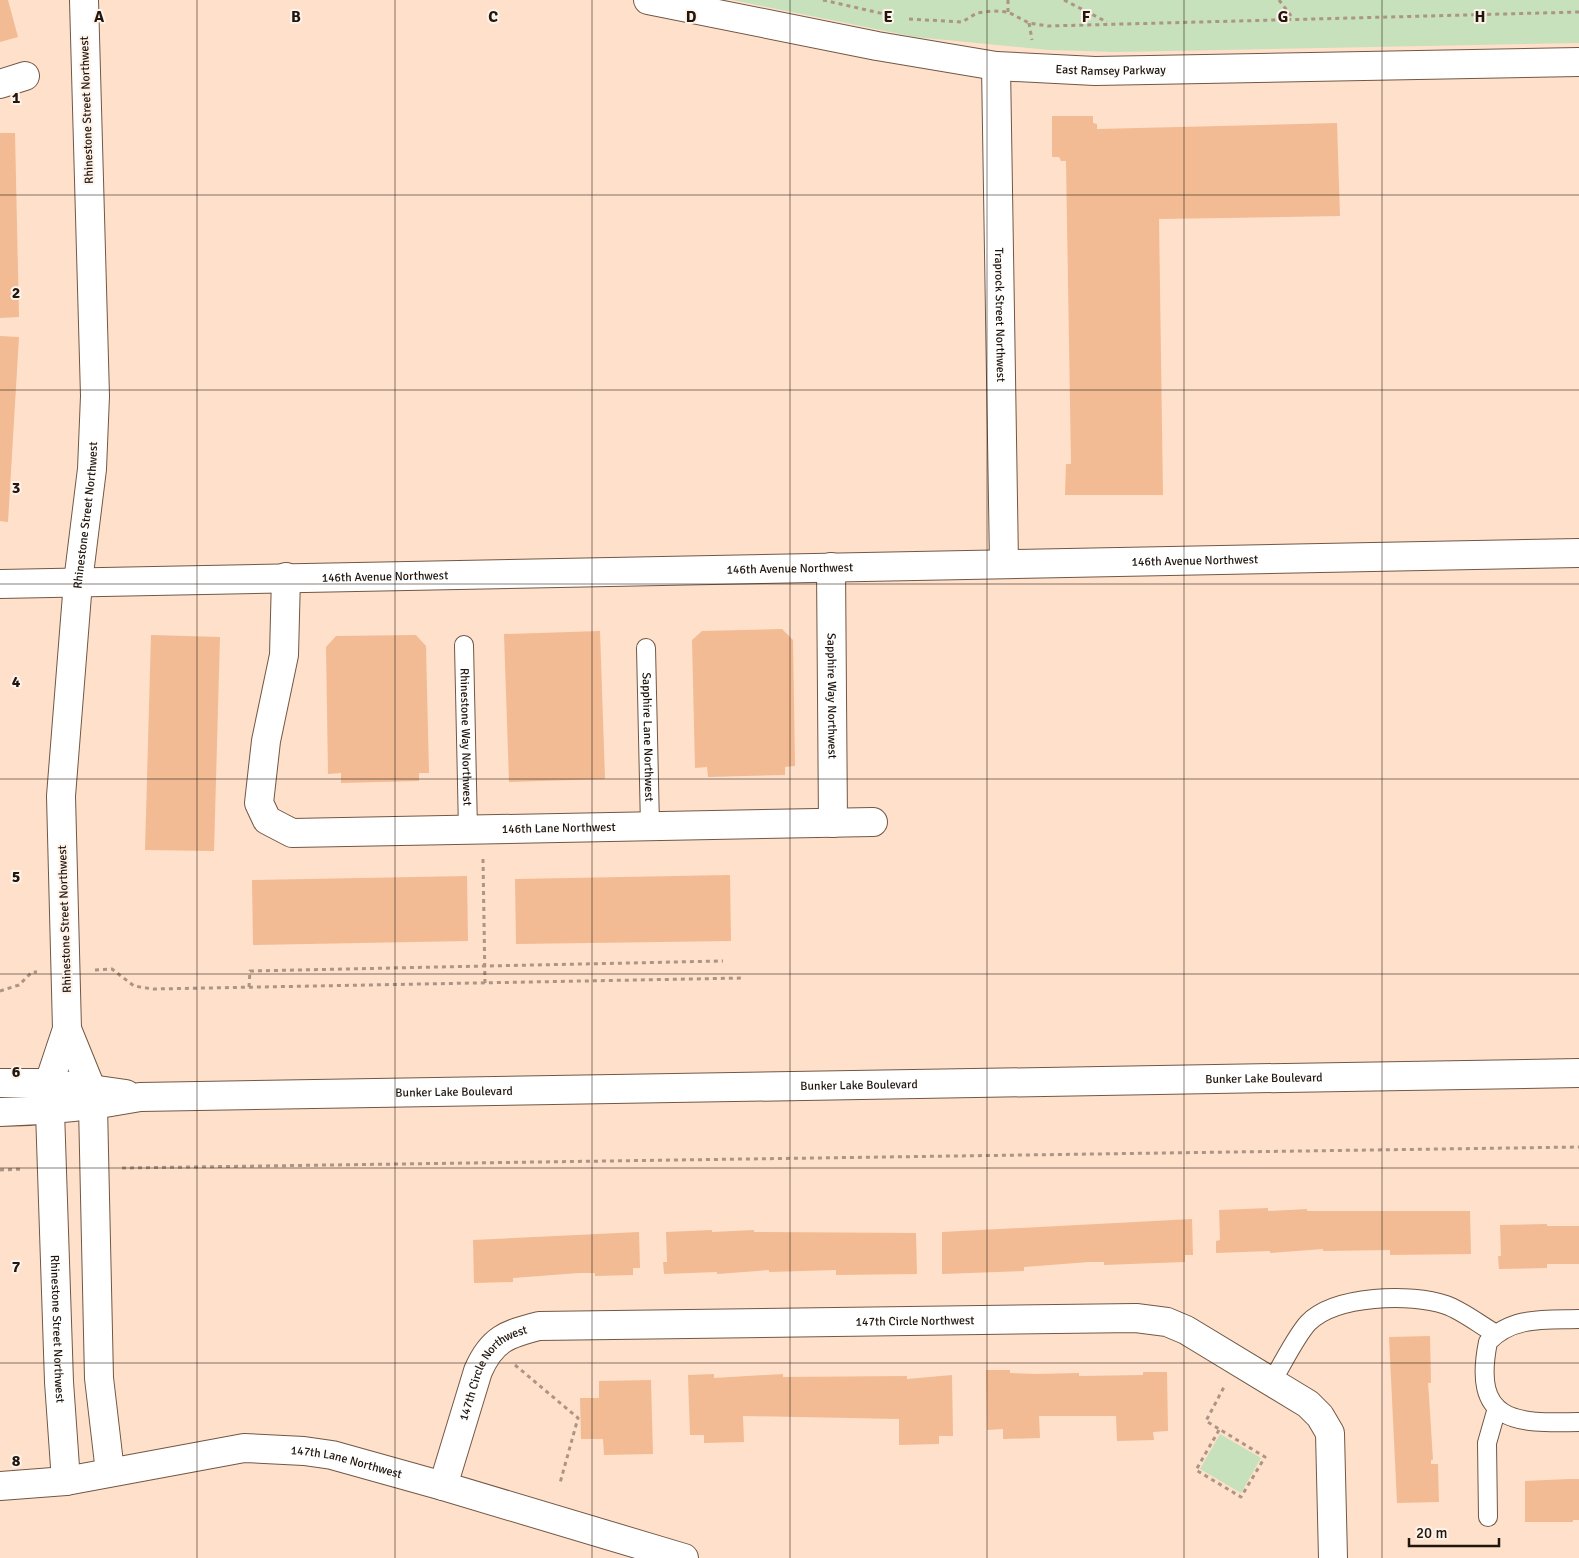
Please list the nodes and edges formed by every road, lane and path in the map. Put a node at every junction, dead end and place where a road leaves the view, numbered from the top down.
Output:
1 (84, 0) edge
2 (648, 0) edge
3 (823, 0) edge
4 (1008, 0) edge
5 (1064, 0) edge
6 (1279, 0) edge
7 (1008, 12) junction
8 (1579, 12) edge
9 (898, 18) dead end
10 (1293, 18) junction
11 (907, 19) dead end
12 (1108, 23) junction
13 (1579, 62) edge
14 (996, 66) junction
15 (1579, 553) edge
16 (1004, 563) junction
17 (832, 567) junction
18 (286, 577) junction
19 (78, 582) junction
20 (0, 584) edge
21 (464, 645) dead end
22 (646, 648) dead end
23 (872, 822) dead end
24 (833, 823) junction
25 (650, 826) junction
26 (477, 830) junction
27 (723, 961) dead end
28 (484, 966) junction
29 (67, 971) junction
30 (744, 978) dead end
31 (485, 984) junction
32 (249, 987) junction
33 (0, 991) edge
34 (67, 1029) junction
35 (1579, 1073) edge
36 (0, 1083) edge
37 (50, 1083) junction
38 (92, 1097) junction
39 (50, 1111) junction
40 (0, 1112) edge
41 (1579, 1147) edge
42 (116, 1168) dead end
43 (31, 1169) dead end
44 (0, 1170) edge
45 (1579, 1320) edge
46 (1496, 1334) junction
47 (495, 1343) junction
48 (1238, 1361) junction
49 (1272, 1382) junction
50 (1498, 1408) junction
51 (1579, 1422) edge
52 (1220, 1430) junction
53 (110, 1472) junction
54 (66, 1481) junction
55 (560, 1483) dead end
56 (0, 1486) edge
57 (443, 1486) junction
58 (1488, 1517) dead end
59 (684, 1558) edge
60 (1333, 1558) edge

1 - 19 street, Rhinestone Street Northwest
2 - 14 street, East Ramsey Parkway
3 - 9 path
4 - 7 path
5 - 12 path
6 - 10 path
7 - 11 path
7 - 12 path
8 - 10 path
10 - 12 path
13 - 14 street, East Ramsey Parkway
14 - 16 street, Traprock Street Northwest
15 - 16 street, 146th Avenue Northwest
16 - 17 street, 146th Avenue Northwest
17 - 18 street, 146th Avenue Northwest
17 - 24 street, Sapphire Way Northwest
18 - 19 street, 146th Avenue Northwest
18 - 26 street, 146th Lane Northwest
19 - 20 street, 146th Avenue Northwest
19 - 29 street, Rhinestone Street Northwest
21 - 26 lane, Rhinestone Way Northwest
22 - 25 lane, Sapphire Lane Northwest
23 - 24 street, 146th Lane Northwest
24 - 25 street, 146th Lane Northwest
25 - 26 street, 146th Lane Northwest
26 - 28 path
27 - 28 path
28 - 31 path
28 - 32 path
29 - 32 path
29 - 33 path
29 - 34 street, Rhinestone Street Northwest
30 - 31 path
31 - 32 path
34 - 37 street, Rhinestone Street Northwest
34 - 38 street, Rhinestone Street Northwest
35 - 38 street, Bunker Lake Boulevard
36 - 37 street, Bunker Lake Boulevard
37 - 38 street, Bunker Lake Boulevard
37 - 39 street, Rhinestone Street Northwest
38 - 39 street, Bunker Lake Boulevard
38 - 53 street, Rhinestone Street Northwest
39 - 40 street, Bunker Lake Boulevard
39 - 54 street, Rhinestone Street Northwest
41 - 42 path
43 - 44 path
45 - 46 lane
46 - 49 lane
46 - 50 lane
47 - 48 street, 147th Circle Northwest
47 - 55 path
47 - 57 street, 147th Circle Northwest
48 - 49 street, 147th Circle Northwest
48 - 52 path
49 - 60 street, 147th Circle Northwest
50 - 51 lane
50 - 58 lane
52 - 52 path
53 - 54 street, 147th Lane Northwest
53 - 57 street, 147th Lane Northwest
54 - 56 street, 147th Lane Northwest
57 - 59 street, 147th Lane Northwest

